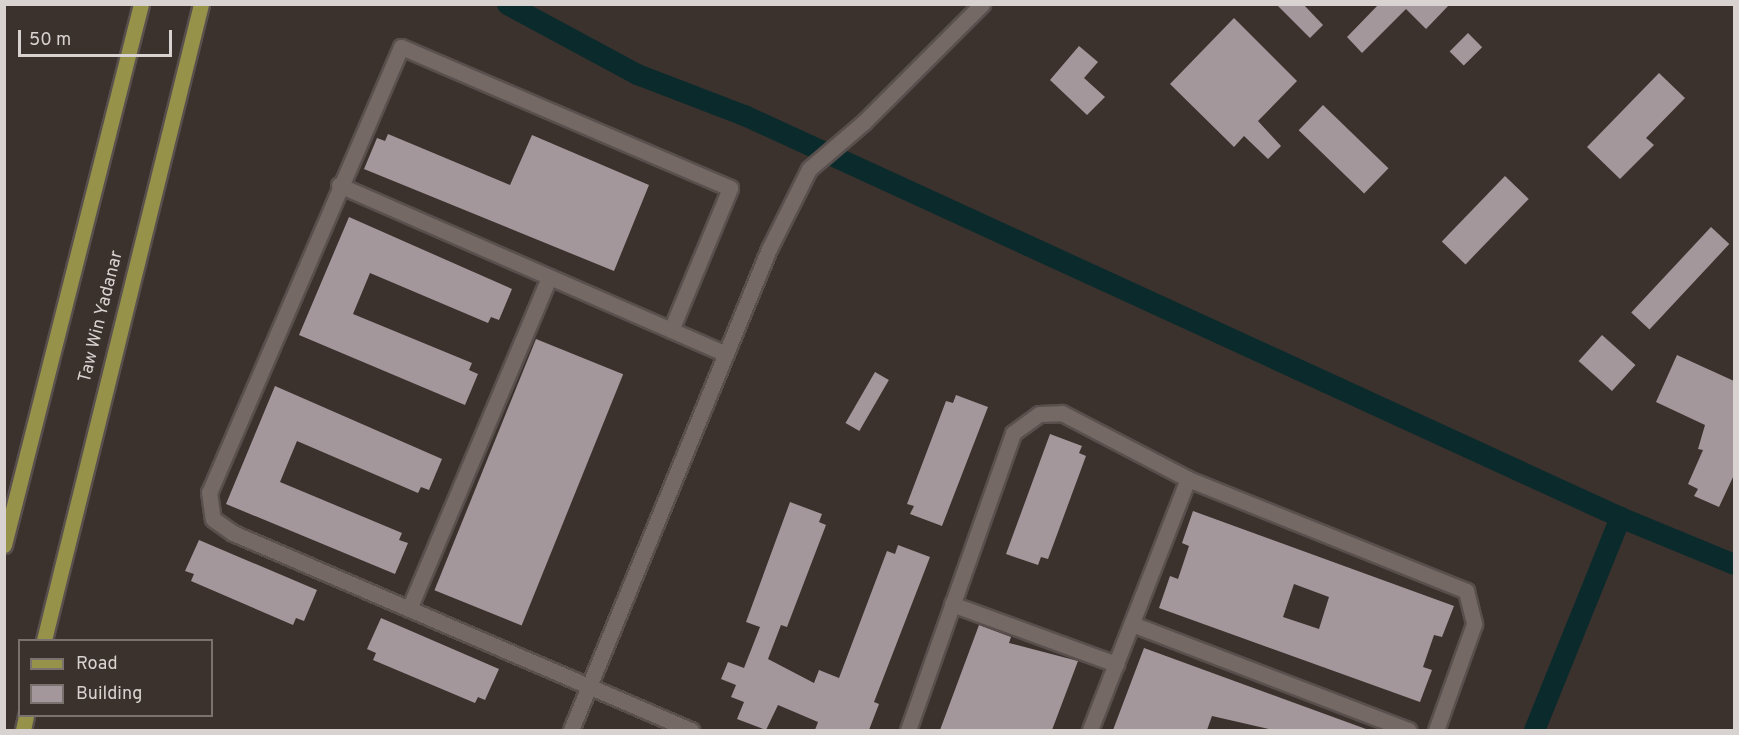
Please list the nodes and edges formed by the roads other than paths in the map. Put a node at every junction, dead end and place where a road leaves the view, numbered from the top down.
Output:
1 (141, 4) edge
2 (201, 4) edge
3 (982, 4) edge
4 (339, 184) junction
5 (549, 277) junction
6 (671, 330) junction
7 (726, 354) junction
8 (1188, 479) junction
9 (4, 545) edge
10 (952, 604) junction
11 (409, 609) junction
12 (1132, 624) junction
13 (44, 639) edge
14 (1116, 664) junction
15 (589, 687) junction
16 (572, 730) edge
17 (691, 730) edge
18 (908, 730) edge
19 (1090, 730) edge
20 (1408, 730) edge
21 (1436, 730) edge

1 - 9 main road
2 - 13 main road, Taw Win Yadanar
3 - 7 street
4 - 5 street
4 - 6 street
4 - 11 street
5 - 6 street
5 - 11 street
6 - 7 street
7 - 15 street
8 - 10 street
8 - 12 street
8 - 21 street
10 - 14 street
10 - 18 street
11 - 15 street
12 - 14 street
12 - 20 street
14 - 19 street
15 - 16 street
15 - 17 street

